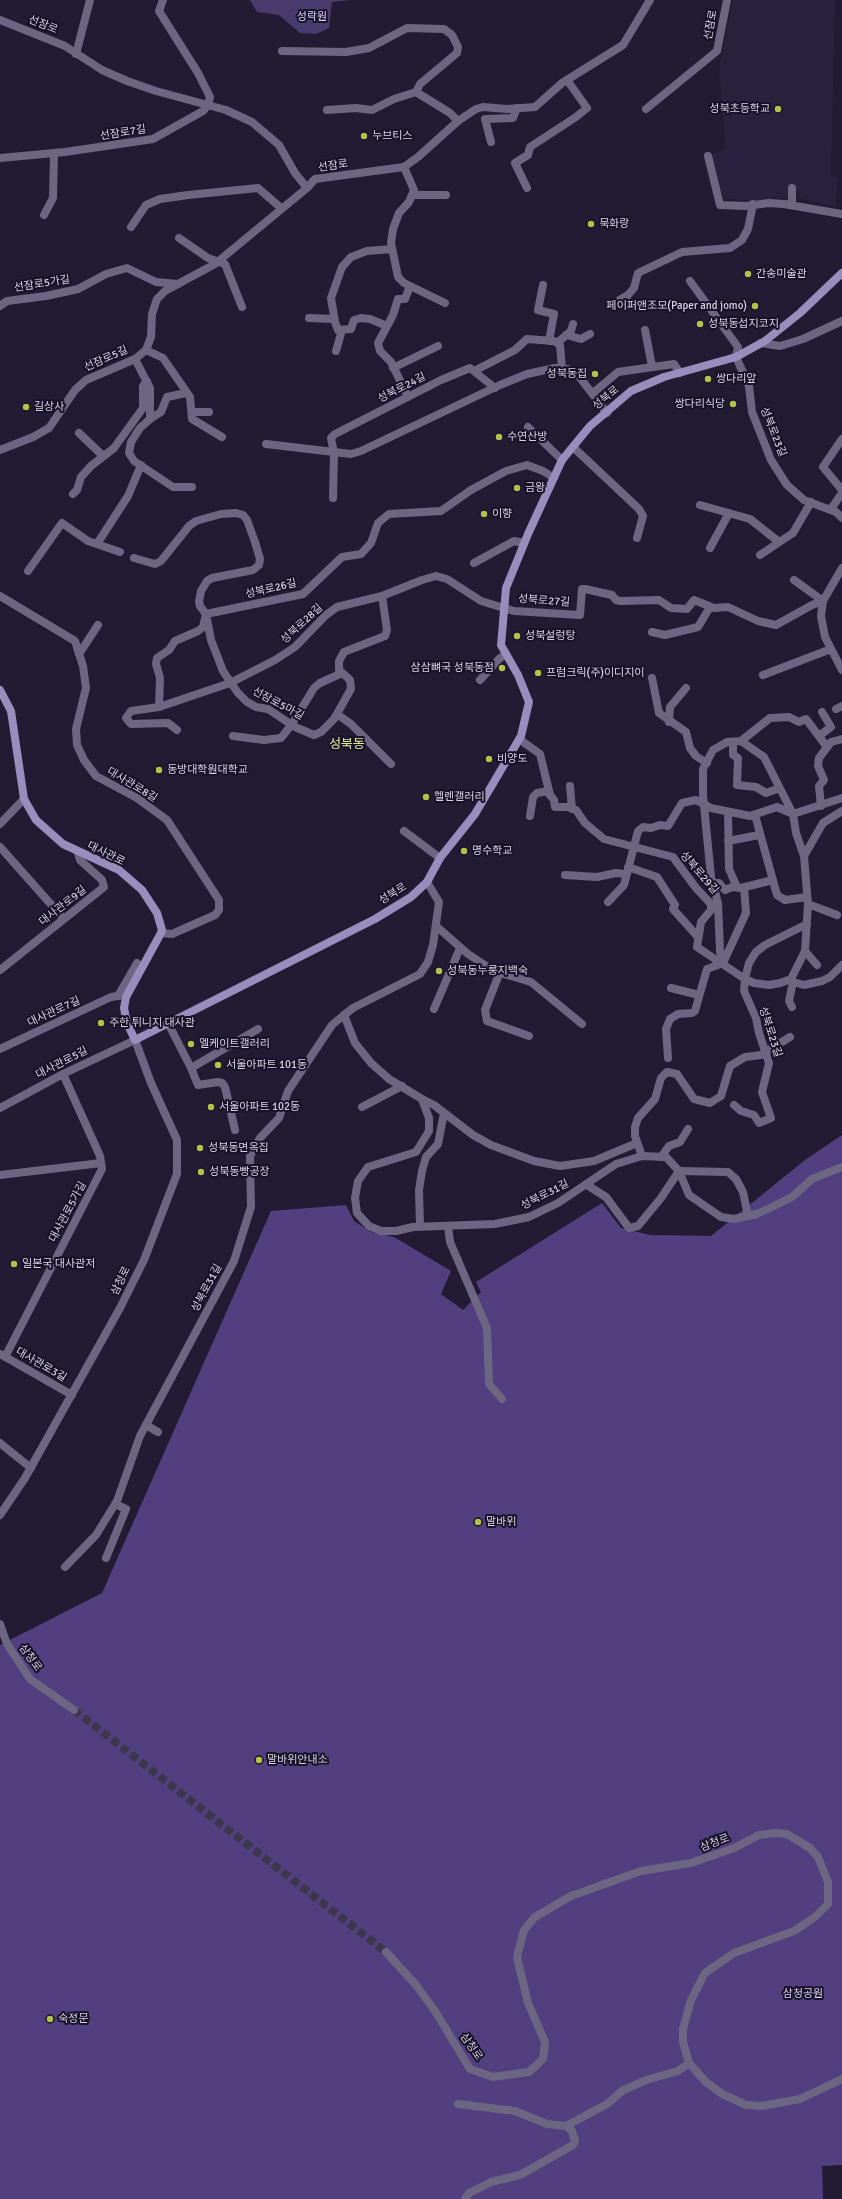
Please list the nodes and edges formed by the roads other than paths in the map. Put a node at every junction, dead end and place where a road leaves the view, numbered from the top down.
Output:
1 (90, 0) edge
2 (163, 0) edge
3 (650, 0) edge
4 (728, 0) edge
5 (0, 20) edge
6 (282, 51) dead end
7 (76, 54) junction
8 (567, 80) junction
9 (416, 92) junction
10 (208, 105) junction
11 (517, 108) junction
12 (646, 109) dead end
13 (327, 110) dead end
14 (458, 121) junction
15 (491, 142) dead end
16 (54, 153) junction
17 (708, 156) dead end
18 (0, 158) edge
19 (404, 167) junction
20 (307, 188) junction
21 (527, 188) dead end
22 (792, 188) dead end
23 (412, 195) junction
24 (446, 195) dead end
25 (753, 204) junction
26 (792, 205) junction
27 (281, 208) junction
28 (842, 214) edge
29 (44, 215) dead end
30 (131, 227) dead end
31 (179, 238) dead end
32 (392, 249) junction
33 (219, 261) junction
34 (842, 273) edge
35 (690, 281) dead end
36 (178, 284) junction
37 (543, 285) dead end
38 (410, 286) junction
39 (445, 303) dead end
40 (613, 304) dead end
41 (0, 306) edge
42 (242, 307) dead end
43 (309, 318) dead end
44 (334, 319) junction
45 (842, 321) edge
46 (573, 324) dead end
47 (387, 326) junction
48 (342, 330) junction
49 (645, 330) dead end
50 (590, 334) dead end
51 (566, 335) junction
52 (549, 340) junction
53 (761, 343) junction
54 (558, 344) junction
55 (438, 346) dead end
56 (146, 350) junction
57 (336, 351) dead end
58 (736, 357) junction
59 (135, 360) junction
60 (652, 366) junction
61 (393, 368) junction
62 (562, 368) junction
63 (474, 371) junction
64 (680, 373) junction
65 (146, 381) junction
66 (495, 388) junction
67 (186, 393) junction
68 (592, 393) junction
69 (408, 397) junction
70 (192, 412) junction
71 (209, 412) dead end
72 (607, 413) junction
73 (150, 419) junction
74 (528, 427) dead end
75 (79, 433) dead end
76 (222, 437) dead end
77 (842, 439) edge
78 (266, 444) dead end
79 (573, 447) junction
80 (0, 450) edge
81 (334, 453) junction
82 (103, 456) junction
83 (562, 460) junction
84 (141, 465) junction
85 (554, 478) junction
86 (192, 487) dead end
87 (842, 490) edge
88 (842, 493) edge
89 (73, 494) dead end
90 (332, 498) dead end
91 (811, 502) junction
92 (700, 504) dead end
93 (831, 509) junction
94 (729, 513) junction
95 (842, 518) edge
96 (638, 538) dead end
97 (779, 542) junction
98 (98, 544) junction
99 (524, 544) junction
100 (710, 548) dead end
101 (120, 552) dead end
102 (760, 555) dead end
103 (134, 558) dead end
104 (474, 563) dead end
105 (28, 571) dead end
106 (841, 572) edge
107 (794, 580) dead end
108 (0, 596) edge
109 (382, 596) junction
110 (823, 601) junction
111 (710, 607) junction
112 (504, 608) junction
113 (206, 614) junction
114 (98, 625) dead end
115 (652, 632) dead end
116 (831, 649) junction
117 (79, 654) junction
118 (506, 654) junction
119 (842, 670) edge
120 (342, 674) junction
121 (762, 675) dead end
122 (652, 678) dead end
123 (480, 680) dead end
124 (230, 683) junction
125 (686, 688) dead end
126 (0, 690) edge
127 (159, 707) junction
128 (822, 712) dead end
129 (337, 714) junction
130 (669, 722) junction
131 (292, 724) junction
132 (178, 730) dead end
133 (234, 736) dead end
134 (819, 736) junction
135 (519, 739) junction
136 (842, 739) edge
137 (737, 742) junction
138 (827, 747) junction
139 (707, 763) junction
140 (392, 764) dead end
141 (570, 786) dead end
142 (780, 788) junction
143 (549, 791) junction
144 (842, 798) edge
145 (24, 799) junction
146 (704, 804) junction
147 (821, 806) junction
148 (572, 809) junction
149 (842, 811) edge
150 (728, 812) junction
151 (793, 814) junction
152 (755, 815) junction
153 (530, 816) dead end
154 (0, 824) edge
155 (404, 831) dead end
156 (759, 836) junction
157 (728, 841) junction
158 (0, 847) edge
159 (634, 848) junction
160 (78, 853) junction
161 (804, 856) junction
162 (440, 858) junction
163 (626, 871) junction
164 (565, 875) dead end
165 (772, 880) junction
166 (428, 882) junction
167 (713, 883) junction
168 (740, 887) junction
169 (807, 901) junction
170 (608, 902) dead end
171 (837, 915) dead end
172 (64, 919) junction
173 (806, 924) junction
174 (436, 926) junction
175 (161, 933) junction
176 (698, 937) junction
177 (460, 948) junction
178 (805, 951) junction
179 (137, 963) dead end
180 (723, 963) junction
181 (817, 965) dead end
182 (841, 966) edge
183 (0, 970) edge
184 (500, 972) junction
185 (745, 979) junction
186 (792, 980) junction
187 (671, 988) dead end
188 (699, 995) junction
189 (122, 996) junction
190 (792, 1007) dead end
191 (434, 1009) dead end
192 (344, 1014) junction
193 (168, 1023) junction
194 (582, 1024) dead end
195 (258, 1030) dead end
196 (529, 1036) dead end
197 (790, 1037) dead end
198 (135, 1040) junction
199 (0, 1049) edge
200 (765, 1052) junction
201 (668, 1058) dead end
202 (191, 1068) junction
203 (63, 1074) junction
204 (402, 1086) junction
205 (422, 1099) junction
206 (734, 1105) dead end
207 (362, 1107) dead end
208 (0, 1108) edge
209 (444, 1113) junction
210 (688, 1129) dead end
211 (235, 1130) dead end
212 (637, 1143) junction
213 (642, 1156) junction
214 (661, 1157) junction
215 (101, 1163) junction
216 (842, 1167) edge
217 (679, 1171) junction
218 (0, 1175) edge
219 (587, 1185) junction
220 (748, 1216) junction
221 (420, 1226) junction
222 (448, 1226) junction
223 (2, 1355) edge
224 (72, 1395) junction
225 (502, 1399) dead end
226 (146, 1425) junction
227 (158, 1432) dead end
228 (0, 1443) edge
229 (32, 1468) junction
230 (115, 1504) junction
231 (0, 1515) edge
232 (106, 1558) dead end
233 (64, 1567) dead end
234 (0, 1624) edge
235 (74, 1710) tunnel mouth
236 (386, 1952) tunnel mouth
237 (689, 2064) junction
238 (842, 2079) edge
239 (458, 2104) dead end
240 (566, 2126) junction
241 (465, 2199) edge

1 - 7 street
2 - 10 street
3 - 8 street, 선잠로
4 - 12 street, 선잠로
5 - 7 street, 선잠로
6 - 9 street
7 - 10 street, 선잠로
8 - 11 street, 선잠로
8 - 21 street
9 - 13 street
9 - 14 street
10 - 16 street, 선잠로7길
10 - 20 street, 선잠로
11 - 14 street, 선잠로
11 - 15 street
14 - 19 street, 선잠로
16 - 18 street, 선잠로7길
16 - 29 street
17 - 25 street
19 - 20 street, 선잠로
19 - 23 street
20 - 27 street
22 - 26 street
23 - 24 street
23 - 32 street
25 - 26 street
25 - 40 street
26 - 28 street
27 - 30 street
27 - 33 street
31 - 33 street
32 - 38 street
32 - 44 street
33 - 36 street
33 - 42 street
34 - 53 main road, 성북로
35 - 58 street
36 - 41 street, 선잠로5가길
36 - 56 street
37 - 52 street
38 - 39 street
38 - 47 street
43 - 44 street
44 - 48 street
45 - 53 street
46 - 51 street
47 - 48 street
47 - 61 street
48 - 57 street
49 - 60 street
50 - 51 street
51 - 54 street
52 - 54 street
52 - 63 street
53 - 58 main road, 성북로
54 - 62 street
55 - 61 street
56 - 59 street, 선잠로5길
56 - 67 street
58 - 64 main road, 성북로
58 - 91 street, 성북로23길
59 - 65 street
59 - 80 street, 선잠로5길
60 - 64 street, 성북로
60 - 68 street, 성북로
61 - 69 street
62 - 66 street
62 - 68 street
63 - 66 street
63 - 69 street, 성북로24길
64 - 72 main road, 성북로
65 - 73 street
65 - 82 street
66 - 81 street
67 - 70 street
67 - 73 street
68 - 72 street
69 - 81 street, 성북로24길
70 - 71 street
70 - 76 street
72 - 79 main road, 성북로
73 - 84 street
74 - 83 street
75 - 82 street
77 - 87 street
78 - 81 street
79 - 83 main road, 성북로
79 - 96 street
81 - 90 street, 성북로24길
82 - 89 street
83 - 85 main road, 성북로
84 - 86 street
84 - 98 street
85 - 99 main road, 성북로
85 - 113 street, 성북로26길
88 - 93 street
91 - 93 street, 성북로23길
91 - 97 street
92 - 94 street
93 - 95 street, 성북로23길
94 - 97 street
94 - 100 street
97 - 102 street
98 - 101 street
98 - 105 street
99 - 104 street
99 - 112 main road, 성북로
103 - 113 street, 선잠로5마길
106 - 110 street
107 - 110 street
108 - 117 street, 대사관로8길
109 - 112 street, 성북로28길
109 - 120 street, 선잠로5마길
109 - 124 street, 성북로28길
110 - 111 street, 성북로27길
110 - 116 street
111 - 112 street, 성북로27길
111 - 115 street
112 - 118 main road, 성북로
113 - 124 street, 선잠로5마길
113 - 127 street
114 - 117 street
116 - 119 street
116 - 121 street
117 - 175 street, 대사관로8길
118 - 123 street
118 - 135 main road, 성북로
120 - 129 street, 선잠로5마길
120 - 131 street
122 - 130 street
124 - 127 street, 성북로28길
124 - 131 street, 선잠로5마길
125 - 130 street
126 - 145 main road, 대사관로
127 - 132 street, 성북로28길
128 - 134 street
129 - 131 street, 선잠로5마길
129 - 140 street
130 - 139 street
131 - 133 street
134 - 137 street
134 - 138 street
135 - 143 street, 성북로29길
135 - 162 main road, 성북로
136 - 138 street
137 - 139 street
137 - 142 street
137 - 142 street
138 - 147 street
139 - 146 street
141 - 148 street
142 - 151 street
143 - 148 street, 성북로29길
143 - 153 street
144 - 147 street
145 - 154 street
145 - 160 main road, 대사관로
146 - 150 street
146 - 159 street
146 - 167 street
147 - 151 street
148 - 159 street, 성북로29길
149 - 161 street
150 - 152 street
150 - 157 street
151 - 152 street
151 - 161 street
152 - 156 street
155 - 162 street
156 - 157 street
156 - 165 street
157 - 168 street
158 - 172 street
159 - 163 street
159 - 176 street, 성북로29길
160 - 172 street, 대사관로9길
160 - 175 main road, 대사관로
161 - 169 street
162 - 166 main road, 성북로
163 - 164 street
163 - 170 street
163 - 176 street
165 - 168 street
165 - 169 street
166 - 174 street, 성북로31길
166 - 193 main road, 성북로
167 - 168 street
167 - 180 street
168 - 180 street
169 - 171 street
169 - 173 street
172 - 183 street, 대사관로9길
173 - 178 street
173 - 185 street, 성북로23길
174 - 177 street
174 - 192 street, 성북로31길
175 - 189 main road
176 - 180 street
177 - 184 street
177 - 191 street
178 - 181 street
178 - 186 street
179 - 189 street
180 - 185 street
180 - 188 street
182 - 186 street
184 - 194 street
184 - 196 street
185 - 186 street
185 - 200 street, 성북로23길
186 - 190 street
187 - 188 street
188 - 201 street
189 - 198 main road
189 - 199 street, 대사관로7길
192 - 204 street, 성북로31길
192 - 226 street, 성북로31길
193 - 198 main road, 성북로
193 - 202 street
195 - 202 street
197 - 200 street
198 - 203 street, 대사관로5길
198 - 224 street, 삼청로
200 - 206 street, 성북로23길
200 - 212 street
202 - 211 street
203 - 208 street, 대사관로5길
203 - 215 street
204 - 205 street, 성북로31길
204 - 207 street
205 - 209 street, 성북로31길
205 - 221 street, 성북로31길
209 - 212 street, 성북로31길
209 - 221 street
210 - 214 street
212 - 213 street
213 - 214 street, 성북로31길
213 - 219 street, 성북로31길
214 - 217 street
215 - 218 street
215 - 223 street, 대사관로5가길
216 - 220 street
217 - 219 street
217 - 220 street
217 - 220 street
219 - 222 street, 성북로31길
221 - 222 street, 성북로31길
222 - 225 street
223 - 224 street, 대사관로3길
224 - 229 street, 삼청로
226 - 227 street
226 - 230 street, 성북로31길
228 - 229 street
229 - 231 street, 삼청로
230 - 232 street
230 - 233 street, 성북로31길
234 - 235 street, 삼청로
236 - 237 street, 삼청로
237 - 238 street, 삼청로
237 - 240 street
239 - 240 street
240 - 241 street

